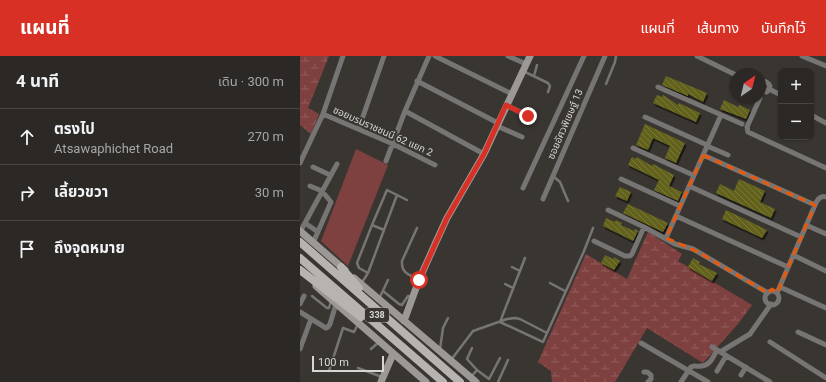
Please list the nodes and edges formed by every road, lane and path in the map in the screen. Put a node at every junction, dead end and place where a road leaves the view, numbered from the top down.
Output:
1 (344, 56) edge
2 (384, 56) edge
3 (429, 56) edge
4 (435, 56) edge
5 (508, 56) edge
6 (530, 56) edge
7 (584, 56) edge
8 (604, 56) edge
9 (616, 56) edge
10 (698, 56) edge
11 (802, 56) edge
12 (537, 65) dead end
13 (826, 66) edge
14 (524, 68) junction
15 (730, 72) edge
16 (534, 76) junction
17 (417, 81) junction
18 (766, 82) edge
19 (606, 84) dead end
20 (658, 86) dead end
21 (769, 89) junction
22 (548, 92) dead end
23 (766, 92) edge
24 (512, 94) junction
25 (778, 94) edge
26 (757, 104) edge
27 (506, 105) junction
28 (405, 111) junction
29 (323, 114) junction
30 (721, 114) junction
31 (528, 116) dead end
32 (645, 117) dead end
33 (814, 117) edge
34 (826, 123) edge
35 (497, 124) junction
36 (742, 124) dead end
37 (359, 128) junction
38 (522, 137) dead end
39 (393, 144) junction
40 (707, 145) junction
41 (633, 148) dead end
42 (484, 154) junction
43 (703, 155) junction
44 (728, 155) dead end
45 (386, 161) dead end
46 (300, 163) edge
47 (337, 164) dead end
48 (435, 165) dead end
49 (313, 167) dead end
50 (826, 168) edge
51 (330, 175) junction
52 (693, 175) junction
53 (552, 176) junction
54 (621, 179) dead end
55 (310, 186) dead end
56 (689, 186) junction
57 (523, 188) dead end
58 (322, 191) junction
59 (397, 195) junction
60 (826, 197) edge
61 (543, 199) dead end
62 (407, 200) dead end
63 (568, 201) dead end
64 (815, 205) junction
65 (680, 206) junction
66 (608, 210) dead end
67 (676, 216) junction
68 (305, 223) junction
69 (372, 225) junction
70 (806, 225) junction
71 (644, 227) junction
72 (417, 228) dead end
73 (593, 228) dead end
74 (384, 230) junction
75 (300, 231) edge
76 (318, 232) junction
77 (826, 234) edge
78 (801, 236) junction
79 (666, 238) junction
80 (594, 241) dead end
81 (300, 242) edge
82 (313, 243) junction
83 (300, 249) edge
84 (793, 256) junction
85 (300, 258) edge
86 (525, 258) dead end
87 (300, 261) edge
88 (341, 267) junction
89 (512, 267) dead end
90 (788, 267) junction
91 (826, 270) edge
92 (300, 271) edge
93 (520, 271) junction
94 (368, 273) junction
95 (388, 280) dead end
96 (419, 280) junction
97 (550, 283) dead end
98 (361, 284) junction
99 (505, 284) dead end
100 (780, 287) junction
101 (513, 288) junction
102 (383, 291) junction
103 (566, 291) junction
104 (768, 293) junction
105 (777, 293) junction
106 (304, 296) dead end
107 (312, 296) dead end
108 (412, 297) junction
109 (379, 300) junction
110 (334, 302) junction
111 (300, 304) edge
112 (771, 304) junction
113 (826, 308) edge
114 (378, 310) junction
115 (300, 312) edge
116 (448, 318) dead end
117 (311, 319) junction
118 (404, 321) junction
119 (500, 322) junction
120 (358, 323) junction
121 (378, 329) junction
122 (547, 332) junction
123 (798, 332) dead end
124 (379, 341) junction
125 (770, 342) dead end
126 (641, 343) dead end
127 (826, 345) edge
128 (712, 347) dead end
129 (472, 348) dead end
130 (300, 349) edge
131 (372, 349) dead end
132 (440, 351) junction
133 (719, 351) junction
134 (393, 354) junction
135 (726, 356) junction
136 (500, 358) dead end
137 (450, 360) junction
138 (508, 360) dead end
139 (746, 367) junction
140 (358, 368) dead end
141 (477, 370) junction
142 (329, 371) dead end
143 (688, 371) junction
144 (717, 371) dead end
145 (644, 372) dead end
146 (741, 375) dead end
147 (826, 378) edge
148 (382, 380) edge
149 (473, 380) edge
150 (652, 381) edge
151 (426, 382) edge
152 (440, 382) edge
153 (443, 382) edge
154 (454, 382) edge
155 (460, 382) edge
156 (498, 382) edge
157 (681, 382) edge
158 (708, 382) edge
159 (770, 382) edge

1 - 29 street
2 - 37 street
3 - 17 street
4 - 24 street
5 - 14 street
6 - 14 main road
7 - 57 street
8 - 53 street, ซอยอัศวพิเชษฐ์ 13
9 - 19 lane
10 - 15 street
11 - 13 street
12 - 16 lane
14 - 16 lane
14 - 24 main road
16 - 22 lane
17 - 28 street
17 - 35 street
18 - 21 street
20 - 30 street
21 - 23 street
21 - 25 street
24 - 27 main road
26 - 50 street
27 - 31 street
27 - 35 main road
28 - 39 street
28 - 42 street
29 - 37 street, ซอยบรมราชชนนี 62 แยก 2
29 - 46 street
30 - 36 street
30 - 40 street
32 - 40 street
33 - 34 street
35 - 38 street
35 - 42 main road
37 - 39 street, ซอยบรมราชชนนี 62 แยก 2
39 - 45 street
39 - 48 street, ซอยบรมราชชนนี 62 แยก 2
40 - 43 street
40 - 44 street
41 - 52 street
42 - 96 main road
43 - 52 street
43 - 64 street
47 - 51 street
49 - 51 street
51 - 58 street
52 - 56 street
53 - 61 street, ซอยอัศวพิเชษฐ์ 13
53 - 63 lane
54 - 65 street
55 - 58 street
56 - 65 street
56 - 78 street
58 - 68 street
58 - 76 street
59 - 62 lane
59 - 69 lane
59 - 74 lane
60 - 64 street
64 - 70 street
65 - 67 street
66 - 71 street
67 - 79 street
67 - 90 street
68 - 75 street
68 - 76 street
69 - 74 lane
69 - 94 lane
70 - 77 street
70 - 78 street
71 - 79 street
71 - 80 street
72 - 96 lane
73 - 103 lane
74 - 94 lane
75 - 82 main road, 338
76 - 82 street
78 - 84 street
79 - 104 street
81 - 114 main road, 338
82 - 88 main road, 338
83 - 154 main road, 338
84 - 90 street
84 - 91 street
85 - 153 main road, 338
86 - 93 lane
87 - 121 main road, 338
88 - 98 main road, 338
88 - 114 main road
89 - 93 lane
90 - 100 street
92 - 110 main road, 338
92 - 121 main road
93 - 101 lane
94 - 98 lane
95 - 102 lane
96 - 108 main road
97 - 103 lane
98 - 109 main road, 338
99 - 101 lane
100 - 105 street
100 - 113 street
101 - 119 lane
102 - 108 lane
102 - 109 lane
103 - 122 lane
104 - 105 street
104 - 112 street
105 - 112 street
106 - 111 street
107 - 110 lane
108 - 118 main road
109 - 118 main road, 338
110 - 117 street
110 - 120 main road, 338
112 - 133 street
114 - 155 main road, 338
115 - 117 street
116 - 132 lane
117 - 130 street
118 - 132 main road, 338
119 - 122 lane
119 - 122 lane
119 - 137 lane
120 - 124 main road, 338
120 - 142 lane
121 - 152 main road, 338
123 - 127 street
124 - 131 lane
124 - 134 main road, 338
125 - 147 street
126 - 143 street
128 - 133 street
129 - 141 lane
132 - 137 main road, 338
133 - 135 street
133 - 143 street
134 - 148 main road
134 - 151 main road, 338
135 - 139 street
135 - 144 street
136 - 141 lane
137 - 149 main road, 338
138 - 156 lane
139 - 146 street
139 - 159 street
140 - 148 lane
141 - 149 lane
143 - 157 street
143 - 158 street
145 - 150 street

